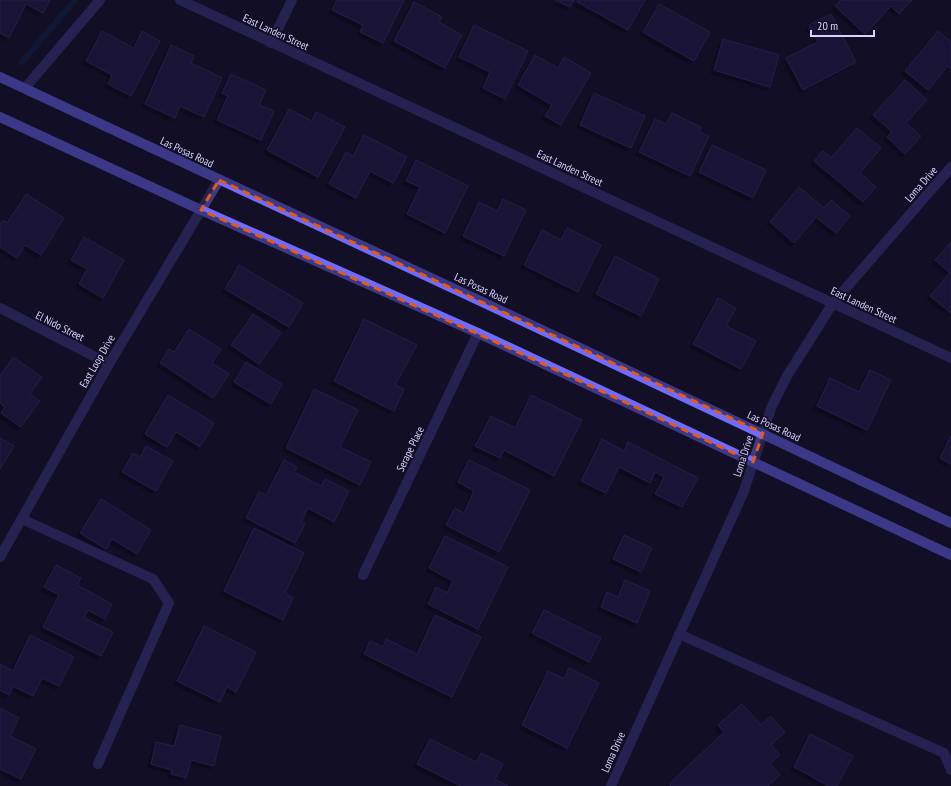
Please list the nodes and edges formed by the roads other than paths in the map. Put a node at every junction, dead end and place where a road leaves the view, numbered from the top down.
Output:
1 (100, 0) edge
2 (180, 0) edge
3 (292, 0) edge
4 (271, 43) junction
5 (0, 77) edge
6 (25, 88) junction
7 (0, 117) edge
8 (951, 167) edge
9 (219, 180) junction
10 (202, 210) junction
11 (833, 303) junction
12 (0, 308) edge
13 (478, 333) junction
14 (951, 358) edge
15 (109, 364) junction
16 (763, 433) junction
17 (753, 462) junction
18 (22, 519) junction
19 (951, 523) edge
20 (951, 555) edge
21 (0, 557) edge
22 (363, 575) dead end
23 (679, 634) junction
24 (98, 764) dead end
25 (951, 770) edge
26 (611, 786) edge

1 - 6 street
2 - 4 street, East Landen Street
3 - 4 street
4 - 11 street, East Landen Street
5 - 6 main road, Las Posas Road
6 - 9 main road, Las Posas Road
7 - 10 main road
8 - 11 street, Loma Drive
9 - 10 street, East Loop Drive
9 - 16 main road, Las Posas Road
10 - 13 main road
10 - 15 street, East Loop Drive
11 - 14 street, East Landen Street
11 - 16 street, Loma Drive
12 - 15 street, El Nido Street
13 - 17 main road
13 - 22 street, Serape Place
15 - 18 street, East Loop Drive
16 - 17 street, Loma Drive
16 - 19 main road, Las Posas Road
17 - 20 main road
17 - 23 street, Loma Drive
18 - 21 street, East Loop Drive
18 - 24 street
23 - 25 street
23 - 26 street, Loma Drive

